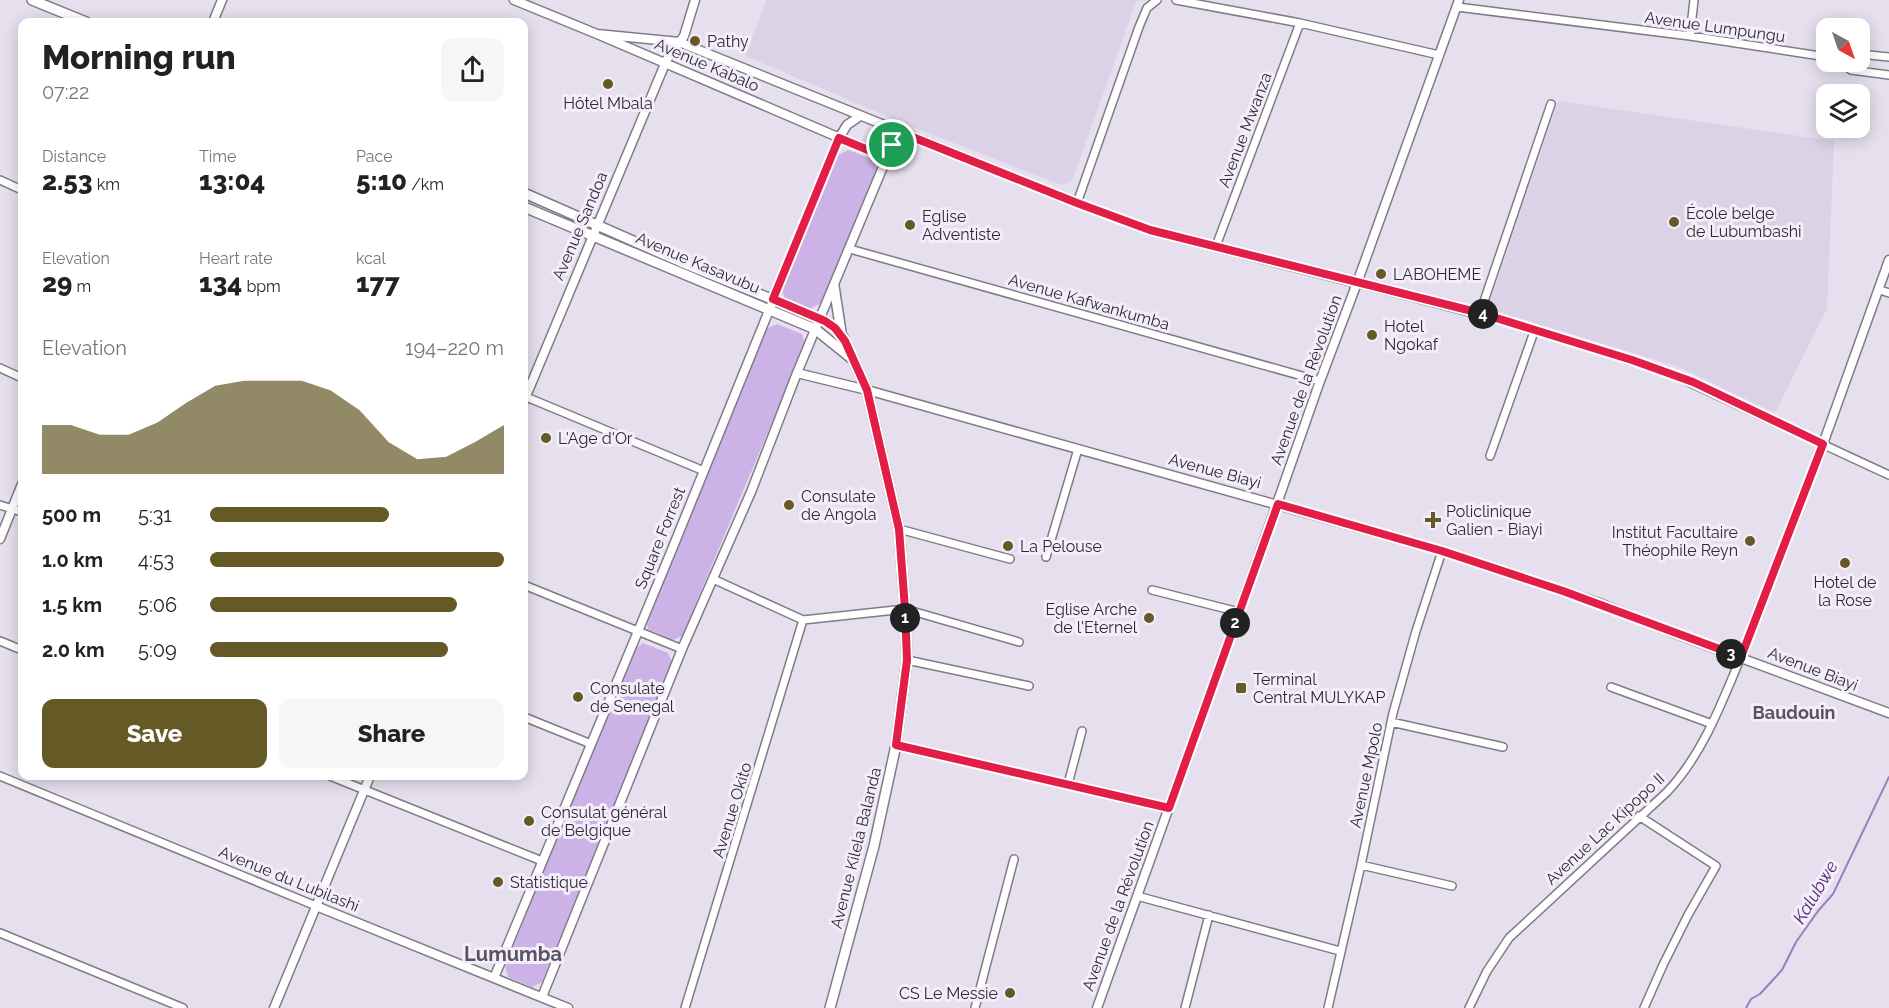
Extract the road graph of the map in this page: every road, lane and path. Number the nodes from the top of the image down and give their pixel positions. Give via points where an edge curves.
1 (32, 0) edge
2 (222, 0) edge
3 (514, 0) edge
4 (695, 0) edge
5 (1157, 0) edge
6 (1176, 0) edge
7 (1694, 0) edge
8 (1458, 3) edge
9 (76, 18) edge
10 (215, 18) edge
11 (1300, 23) junction
12 (597, 34) junction
13 (1690, 36) junction
14 (679, 42) junction
15 (1439, 55) junction
16 (1816, 55) edge
17 (1870, 55) edge
18 (1889, 57) edge
19 (665, 63) junction
20 (1866, 72) edge
21 (1889, 75) edge
22 (1551, 104) dead end
23 (860, 116) junction
24 (890, 128) junction
25 (839, 138) junction
26 (918, 139) junction
27 (891, 149) junction
28 (0, 180) edge
29 (18, 188) edge
30 (528, 195) edge
31 (1077, 203) junction
32 (528, 208) edge
33 (595, 231) junction
34 (1216, 246) junction
35 (850, 249) junction
36 (1889, 260) edge
37 (1358, 283) junction
38 (834, 286) junction
39 (1880, 290) junction
40 (1889, 293) edge
41 (773, 299) junction
42 (769, 310) junction
43 (1480, 313) junction
44 (820, 318) junction
45 (815, 329) junction
46 (1535, 329) junction
47 (841, 334) junction
48 (853, 359) junction
49 (0, 368) edge
50 (797, 373) junction
51 (18, 376) edge
52 (1320, 381) junction
53 (528, 389) edge
54 (867, 390) junction
55 (528, 400) edge
56 (1823, 444) junction
57 (1078, 449) junction
58 (1490, 456) dead end
59 (704, 471) junction
60 (1889, 475) edge
61 (18, 495) edge
62 (1278, 504) junction
63 (0, 505) edge
64 (13, 508) junction
65 (18, 510) edge
66 (899, 529) junction
67 (0, 539) edge
68 (1442, 551) junction
69 (1046, 557) dead end
70 (1010, 559) dead end
71 (712, 579) junction
72 (528, 587) edge
73 (1152, 590) dead end
74 (905, 609) junction
75 (1239, 612) junction
76 (803, 620) junction
77 (637, 632) junction
78 (0, 641) edge
79 (1019, 642) dead end
80 (18, 648) edge
81 (682, 649) junction
82 (1741, 657) junction
83 (907, 660) junction
84 (1029, 686) dead end
85 (1611, 687) dead end
86 (1889, 713) edge
87 (528, 719) edge
88 (1392, 722) junction
89 (1712, 724) junction
90 (1082, 731) dead end
91 (591, 744) junction
92 (896, 745) junction
93 (1503, 747) dead end
94 (0, 776) edge
95 (340, 780) edge
96 (368, 780) edge
97 (1068, 784) junction
98 (364, 790) junction
99 (1169, 808) junction
100 (1640, 816) junction
101 (1014, 859) dead end
102 (542, 861) junction
103 (1361, 865) junction
104 (1452, 886) dead end
105 (1137, 896) junction
106 (316, 906) junction
107 (1209, 915) junction
108 (0, 933) edge
109 (1340, 951) junction
110 (494, 978) junction
111 (542, 997) junction
112 (183, 1008) edge
113 (274, 1008) edge
114 (568, 1008) edge
115 (685, 1008) edge
116 (830, 1008) edge
117 (975, 1008) edge
118 (1097, 1008) edge
119 (1185, 1008) edge
120 (1328, 1008) edge
121 (1468, 1008) edge
122 (1644, 1008) edge

1 - 9 main road
2 - 10 street
3 - 12 street, Avenue Kabalo
4 - 14 street, Avenue Sandoa via 688,27
5 - 31 street via 1147,8 1139,27
6 - 11 street
7 - 13 street
8 - 13 street, Avenue Lumpungu
8 - 15 street, Avenue de la Révolution
11 - 15 street
11 - 34 street, Avenue Mwanza
12 - 14 street, Avenue Kabalo
12 - 19 street, Avenue Kabalo
13 - 16 street, Avenue Lumpungu
14 - 19 street, Avenue Sandoa
14 - 23 street, Avenue Kabalo
15 - 37 street, Avenue de la Révolution
17 - 18 street
19 - 25 street, Avenue Kabalo
19 - 33 street, Avenue Sandoa
20 - 21 street
22 - 43 street
23 - 24 street, Avenue Kabalo
23 - 25 street, Square Forrest via 847,125
24 - 26 street, Avenue Kabalo
24 - 27 street
25 - 27 street, Avenue Kabalo via 868,150
25 - 41 street, Square Forrest
26 - 27 street
26 - 31 street, Avenue Kabalo
27 - 35 street
28 - 29 street
30 - 33 main road, Avenue Kasavubu
31 - 34 street, Avenue Kabalo via 1150,230
32 - 33 main road, Avenue Kasavubu
33 - 41 main road, Avenue Kasavubu
33 - 42 main road, Avenue Kasavubu
33 - 53 street, Avenue Sandoa
34 - 37 street, Avenue Kabalo
35 - 38 street
35 - 52 street, Avenue Kafwankumba
36 - 39 street
37 - 43 street
37 - 52 street, Avenue de la Révolution
38 - 44 street
38 - 47 main road
39 - 40 street
39 - 56 street
41 - 42 street, Square Forrest
41 - 44 main road, Avenue Kasavubu
42 - 45 main road, Avenue Kasavubu
42 - 59 street, Square Forrest
43 - 46 street
44 - 45 street
44 - 47 main road, Avenue Kilela Balanda
45 - 48 main road, Avenue Kasavubu
45 - 50 street
46 - 56 street via 1677,376
46 - 58 street
47 - 48 main road, Avenue Kilela Balanda
48 - 54 main road, Avenue Kilela Balanda
49 - 51 street
50 - 54 street, Avenue Biayi
50 - 71 street
52 - 62 street, Avenue de la Révolution
54 - 57 street, Avenue Biayi
54 - 66 main road, Avenue Kilela Balanda
55 - 59 street
56 - 60 street
56 - 82 street
57 - 62 street, Avenue Biayi
57 - 69 street
59 - 77 street, Square Forrest
61 - 64 street
62 - 68 street, Avenue Biayi
62 - 75 street, Avenue de la Révolution
63 - 64 street
64 - 65 street
64 - 67 street
66 - 70 street
66 - 74 main road, Avenue Kilela Balanda
68 - 82 street, Avenue Biayi via 1593,601
68 - 88 street, Avenue Mpolo
71 - 76 street
71 - 81 street
72 - 77 street
73 - 75 street
74 - 76 street
74 - 79 street
74 - 83 main road, Avenue Kilela Balanda
75 - 99 street, Avenue de la Révolution
76 - 115 street, Avenue Okito
77 - 81 street
77 - 91 street, Square Forrest
78 - 80 street
81 - 111 street
82 - 86 street, Avenue Biayi
82 - 89 street, Avenue Lac Kipopo II
83 - 84 street
83 - 92 main road, Avenue Kilela Balanda
85 - 89 street
87 - 91 street
88 - 93 street
88 - 103 street, Avenue Mpolo
89 - 100 street, Avenue Lac Kipopo II via 1683,774
90 - 97 street
91 - 102 street, Square Forrest
92 - 97 street
92 - 116 main road, Avenue Kilela Balanda via 874,846
94 - 106 street, Avenue du Lubilashi
95 - 98 street
96 - 98 street
97 - 99 street
98 - 102 street
98 - 106 street
99 - 105 street, Avenue de la Révolution
100 - 121 street, Avenue Lac Kipopo II via 1509,938 1486,970
100 - 122 street via 1716,866
101 - 117 street
102 - 110 street, Square Forrest
103 - 104 street
103 - 109 street, Avenue Mpolo
105 - 107 street
105 - 118 street, Avenue de la Révolution
106 - 110 street, Avenue du Lubilashi
106 - 113 street
107 - 109 street
107 - 119 street
108 - 112 street
109 - 120 street, Avenue Mpolo
110 - 111 street, Avenue du Lubilashi
111 - 114 street, Avenue du Lubilashi

